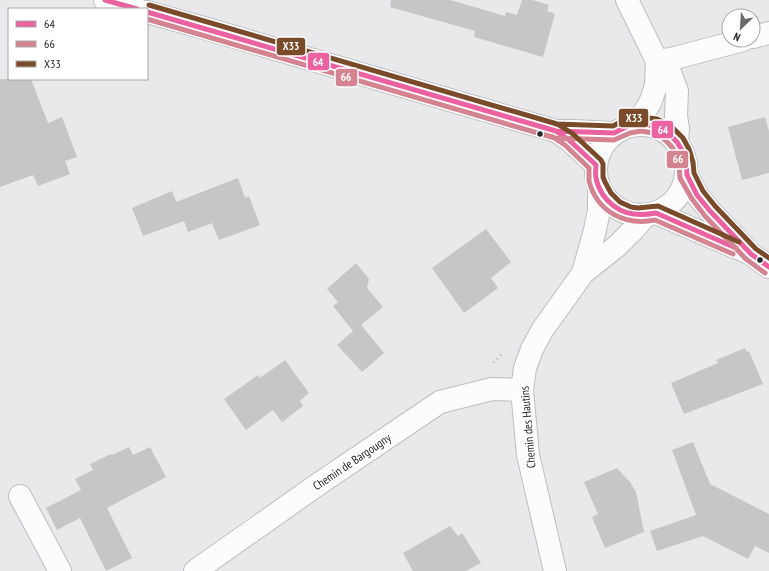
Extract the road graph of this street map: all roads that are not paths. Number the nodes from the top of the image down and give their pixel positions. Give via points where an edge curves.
1 (105, 0) edge
2 (627, 0) edge
3 (133, 8) edge
4 (148, 12) edge
5 (721, 46) edge
6 (657, 61) junction
7 (621, 130) junction
8 (556, 131) junction
9 (677, 142) junction
10 (596, 165) junction
11 (686, 175) junction
12 (599, 187) junction
13 (651, 214) junction
14 (750, 254) junction
15 (769, 267) edge
16 (583, 273) junction
17 (522, 390) junction
18 (20, 496) dead end
19 (60, 571) edge
20 (195, 571) edge
21 (555, 571) edge

1 - 3 street
2 - 6 street
4 - 8 street
5 - 6 street
6 - 7 street via 656,86 650,103 643,114
6 - 9 street via 671,75 677,91
7 - 8 street
7 - 9 street via 641,124 655,126 667,132
7 - 10 street via 605,142
8 - 10 street
9 - 11 street via 686,163
10 - 12 street
11 - 13 street via 677,199 667,208
11 - 14 street via 697,195
12 - 13 street via 604,197 624,212 636,215
12 - 16 street, Chemin des Hautins via 599,210
13 - 14 street
13 - 16 street, Chemin des Hautins
14 - 15 street
16 - 17 street, Chemin des Hautins via 543,329 532,349 525,368
17 - 20 street, Chemin de Bargougny via 492,388 440,402
17 - 21 street, Chemin des Hautins via 528,455
18 - 19 street

